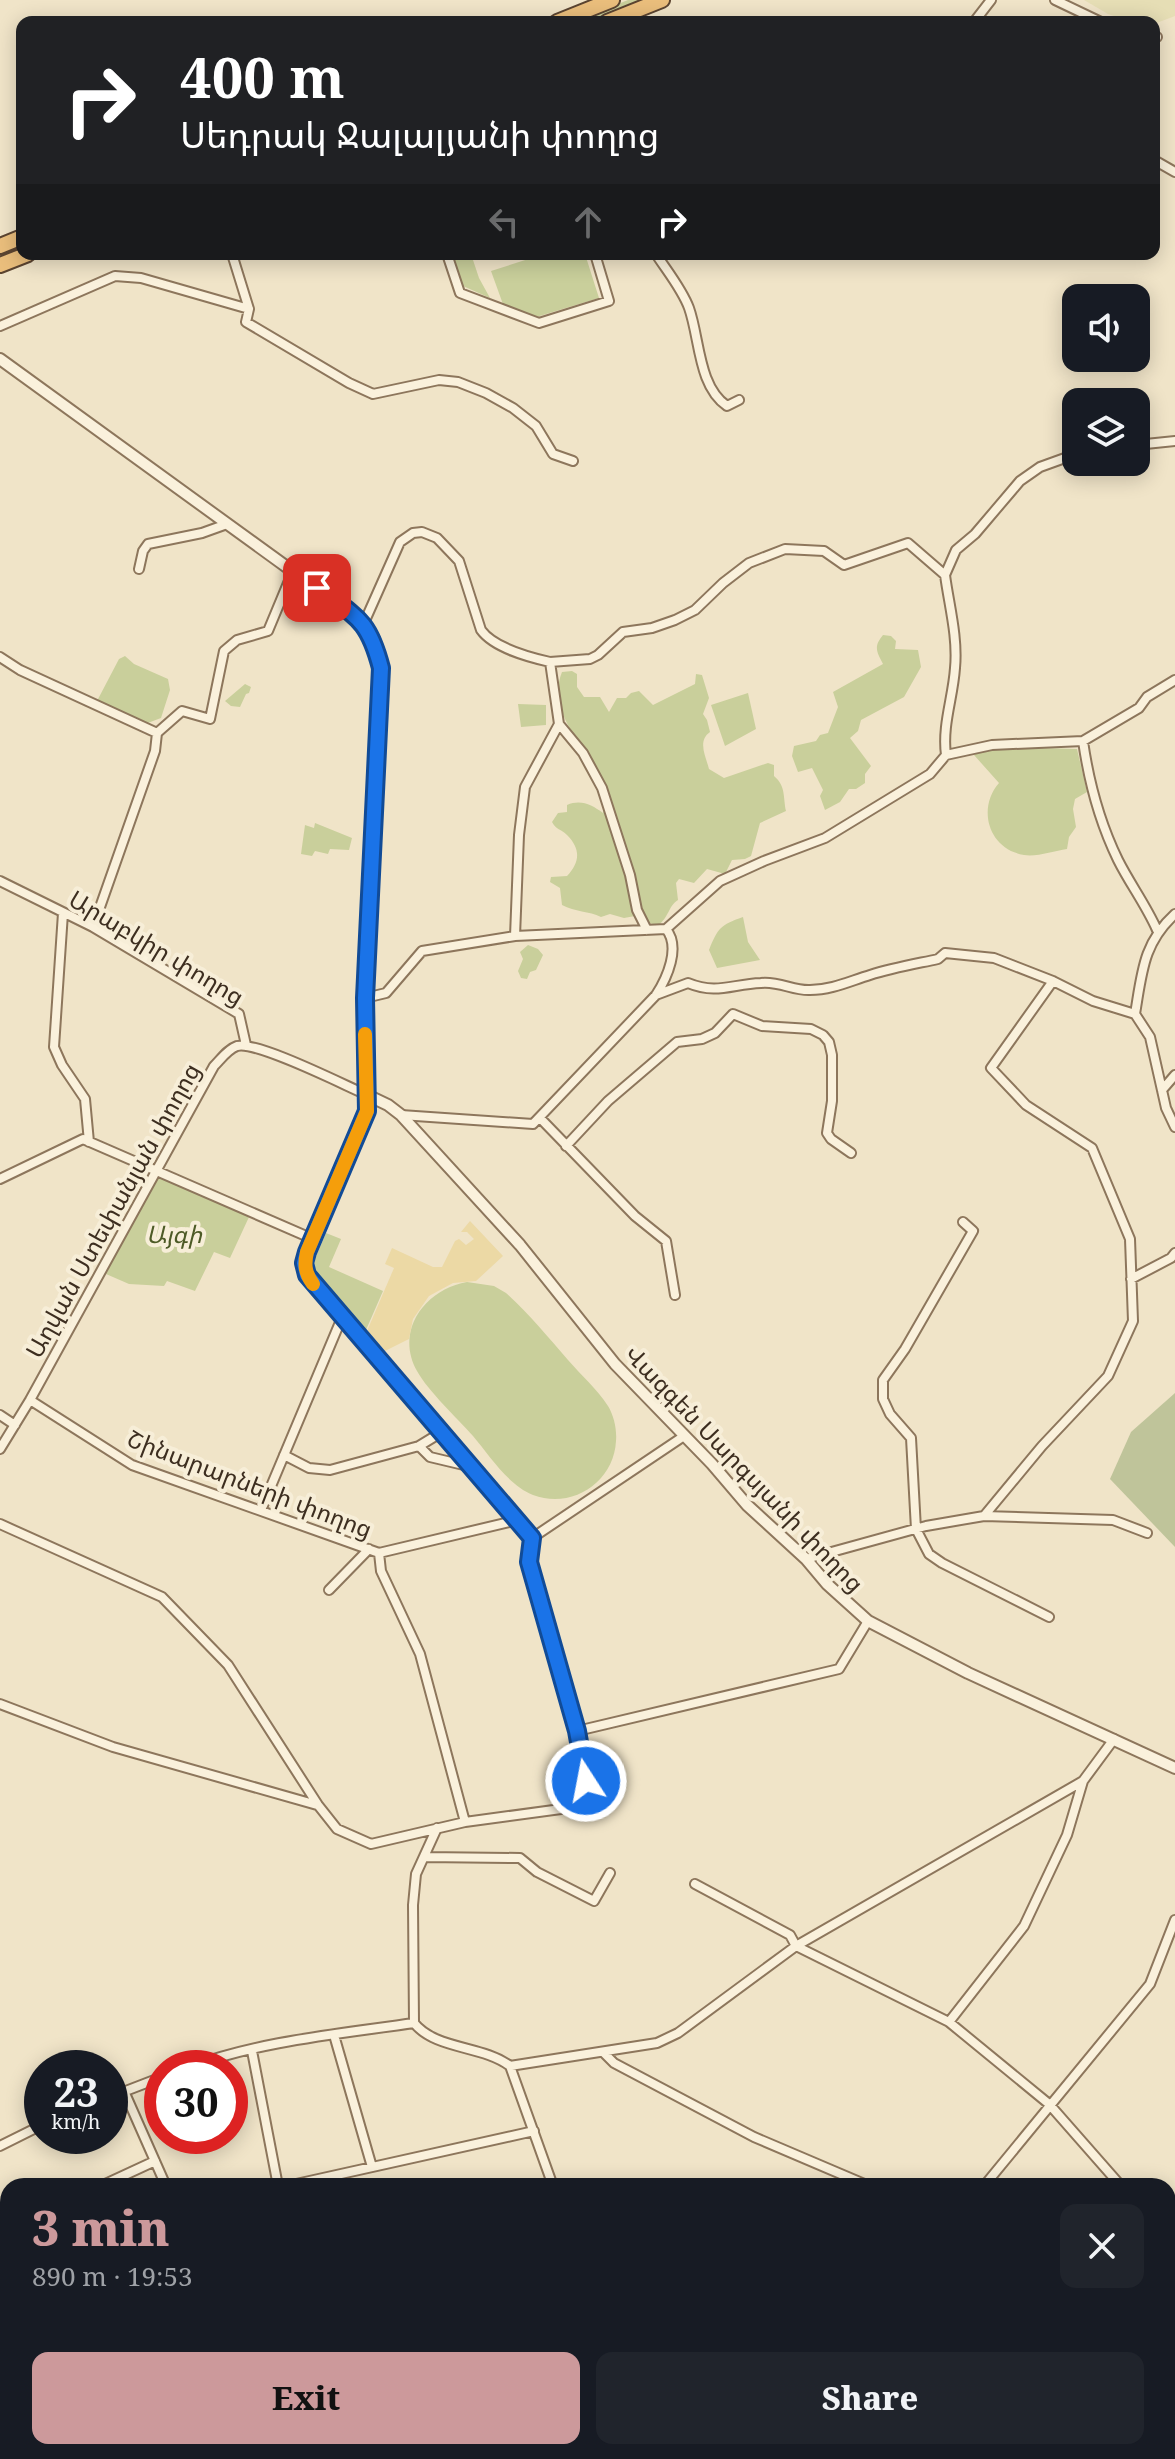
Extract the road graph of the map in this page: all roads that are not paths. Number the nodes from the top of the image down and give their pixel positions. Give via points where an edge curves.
1 (612, 0) edge
2 (662, 0) edge
3 (991, 0) edge
4 (1055, 0) edge
5 (572, 16) edge
6 (622, 16) edge
7 (979, 16) edge
8 (1088, 16) edge
9 (234, 260) edge
10 (449, 260) edge
11 (597, 260) edge
12 (660, 260) edge
13 (249, 309) junction
14 (0, 326) edge
15 (0, 359) edge
16 (739, 400) dead end
17 (1175, 441) edge
18 (1150, 444) edge
19 (1062, 459) edge
20 (573, 461) dead end
21 (227, 524) junction
22 (139, 569) dead end
23 (293, 571) junction
24 (945, 575) junction
25 (364, 623) junction
26 (0, 657) edge
27 (550, 662) junction
28 (1175, 680) edge
29 (559, 724) junction
30 (157, 733) junction
31 (1083, 741) junction
32 (946, 755) junction
33 (0, 881) edge
34 (63, 913) junction
35 (1175, 914) edge
36 (93, 927) junction
37 (666, 929) junction
38 (647, 930) junction
39 (1157, 930) junction
40 (515, 936) junction
41 (1053, 981) junction
42 (656, 995) junction
43 (365, 998) junction
44 (1135, 1014) junction
45 (246, 1045) junction
46 (1175, 1075) edge
47 (1162, 1090) junction
48 (365, 1094) junction
49 (401, 1115) junction
50 (540, 1118) junction
51 (1175, 1127) edge
52 (89, 1142) junction
53 (566, 1146) junction
54 (851, 1153) dead end
55 (155, 1171) junction
56 (0, 1179) edge
57 (963, 1222) dead end
58 (313, 1239) junction
59 (1175, 1253) edge
60 (1131, 1279) junction
61 (675, 1295) dead end
62 (343, 1315) junction
63 (30, 1400) junction
64 (0, 1415) edge
65 (15, 1425) junction
66 (442, 1432) junction
67 (684, 1436) junction
68 (419, 1446) junction
69 (0, 1449) edge
70 (284, 1455) junction
71 (473, 1467) junction
72 (261, 1510) junction
73 (984, 1516) junction
74 (518, 1520) junction
75 (0, 1524) edge
76 (916, 1529) junction
77 (1147, 1533) dead end
78 (532, 1538) junction
79 (369, 1549) junction
80 (379, 1553) junction
81 (806, 1559) junction
82 (329, 1590) dead end
83 (1049, 1617) dead end
84 (868, 1621) junction
85 (0, 1704) edge
86 (577, 1731) junction
87 (1114, 1739) junction
88 (1172, 1764) edge
89 (1083, 1781) junction
90 (318, 1805) junction
91 (465, 1822) junction
92 (437, 1828) junction
93 (424, 1857) junction
94 (610, 1873) dead end
95 (695, 1884) dead end
96 (1175, 1920) edge
97 (796, 1946) junction
98 (949, 2022) junction
99 (414, 2023) junction
100 (334, 2035) junction
101 (252, 2051) junction
102 (248, 2052) edge
103 (603, 2052) junction
104 (510, 2066) junction
105 (128, 2100) edge
106 (1049, 2104) junction
107 (534, 2131) junction
108 (24, 2134) edge
109 (0, 2146) edge
110 (155, 2161) junction
111 (372, 2167) junction
112 (118, 2178) edge
113 (162, 2178) edge
114 (276, 2178) edge
115 (323, 2178) edge
116 (550, 2178) edge
117 (844, 2178) edge
118 (990, 2178) edge
119 (1114, 2178) edge

1 - 5 highway
2 - 6 highway
3 - 7 street
4 - 8 street
9 - 13 street
10 - 11 street via 460,293 539,323 609,301
12 - 16 street via 688,305 709,387 727,406
13 - 14 street via 141,278 115,276
13 - 20 street via 246,322 373,394 439,380 486,393 536,426 553,454
15 - 21 street
17 - 18 street
19 - 24 street via 1020,481 956,550
21 - 22 street via 148,544
21 - 23 street
23 - 25 street
23 - 30 street via 268,631 237,640 224,651 210,719 182,711
24 - 27 street via 908,543 844,565 824,551 785,549 749,563 695,610 675,620 623,632 590,659
24 - 32 street via 956,648
25 - 27 street via 400,542 422,532 437,538 459,561 486,637
25 - 43 street via 381,668
26 - 30 street
27 - 29 street
28 - 31 street
29 - 38 street via 598,781
29 - 40 street via 525,787
30 - 36 street
31 - 32 street via 992,745
31 - 39 street via 1090,788 1104,829
32 - 37 street via 930,774 825,838 720,881
33 - 34 street, Արաբկիր փողոց
34 - 36 street, Արաբկիր փողոց
34 - 52 street via 54,1047 85,1099
35 - 39 street
36 - 45 street, Արաբկիր փողոց via 239,1014
37 - 38 street
37 - 42 street via 672,942 670,966
38 - 40 street
39 - 44 street via 1142,968
40 - 43 street via 422,951 386,993
41 - 42 street via 994,958 945,953 825,989 760,983 719,990 688,983
41 - 44 street
41 - 60 street via 991,1068 1026,1105 1092,1148 1130,1239
42 - 50 street
43 - 48 street
44 - 47 street via 1150,1037
45 - 48 street
45 - 55 street, Աղվան Ստեփանյան փողոց via 233,1047 214,1066
46 - 47 street
47 - 51 street
48 - 49 street, Վազգեն Սարգսյանի փողոց
48 - 58 street via 367,1111
49 - 50 street via 533,1124
49 - 67 street, Վազգեն Սարգսյանի փողոց via 520,1245 615,1364
50 - 53 street
52 - 55 street
52 - 56 street via 83,1139
53 - 54 street via 608,1101 677,1042 715,1033 733,1014 762,1026 811,1029 829,1042 832,1101 827,1133
53 - 61 street via 666,1241
55 - 58 street
55 - 63 street, Աղվան Ստեփանյան փողոց
57 - 76 street via 973,1231 967,1244 883,1380 890,1414 911,1438
58 - 62 street via 304,1263 307,1275
59 - 60 street
60 - 73 street via 1133,1321 1108,1376
62 - 66 street
62 - 70 street
63 - 65 street, Աղվան Ստեփանյան փողոց
63 - 72 street, Շինարարների փողոց via 132,1465
64 - 65 street
65 - 69 street, Աղվան Ստեփանյան փողոց
66 - 68 street
66 - 71 street
67 - 78 street
67 - 81 street, Վազգեն Սարգսյանի փողոց
68 - 70 street via 330,1470 309,1468
68 - 71 street via 430,1457
70 - 72 street
71 - 74 street
72 - 79 street, Շինարարների փողոց
73 - 76 street
73 - 77 street via 1113,1520
74 - 78 street
74 - 80 street
75 - 90 street via 162,1597 228,1665
76 - 81 street
76 - 83 street via 929,1554 942,1563
78 - 86 street via 529,1562
79 - 80 street, Շինարարների փողոց
79 - 82 street
80 - 91 street, Շինարարների փողոց via 381,1571 420,1654
81 - 84 street, Վազգեն Սարգսյանի փողոց
84 - 86 street via 839,1669
84 - 87 street, Վազգեն Սարգսյանի փողոց
85 - 90 street via 113,1747
86 - 91 street via 586,1781 576,1804
87 - 88 street, Վազգեն Սարգսյանի փողոց
87 - 89 street
89 - 97 street
89 - 98 street via 1067,1835 1024,1926
90 - 92 street via 337,1829 371,1844
91 - 92 street
92 - 93 street
93 - 94 street via 520,1858 594,1901
93 - 99 street via 416,1874 413,1905
95 - 97 street via 790,1935
96 - 106 street via 1150,1984
97 - 98 street
97 - 103 street via 678,2033 657,2043
98 - 106 street
99 - 100 street
99 - 104 street via 422,2033
100 - 101 street
100 - 111 street
101 - 102 street
101 - 114 street
103 - 104 street
103 - 117 street via 614,2063 754,2137
104 - 107 street
105 - 110 street
106 - 118 street
106 - 119 street
107 - 111 street
107 - 116 street
108 - 109 street
110 - 112 street
110 - 113 street
111 - 115 street

